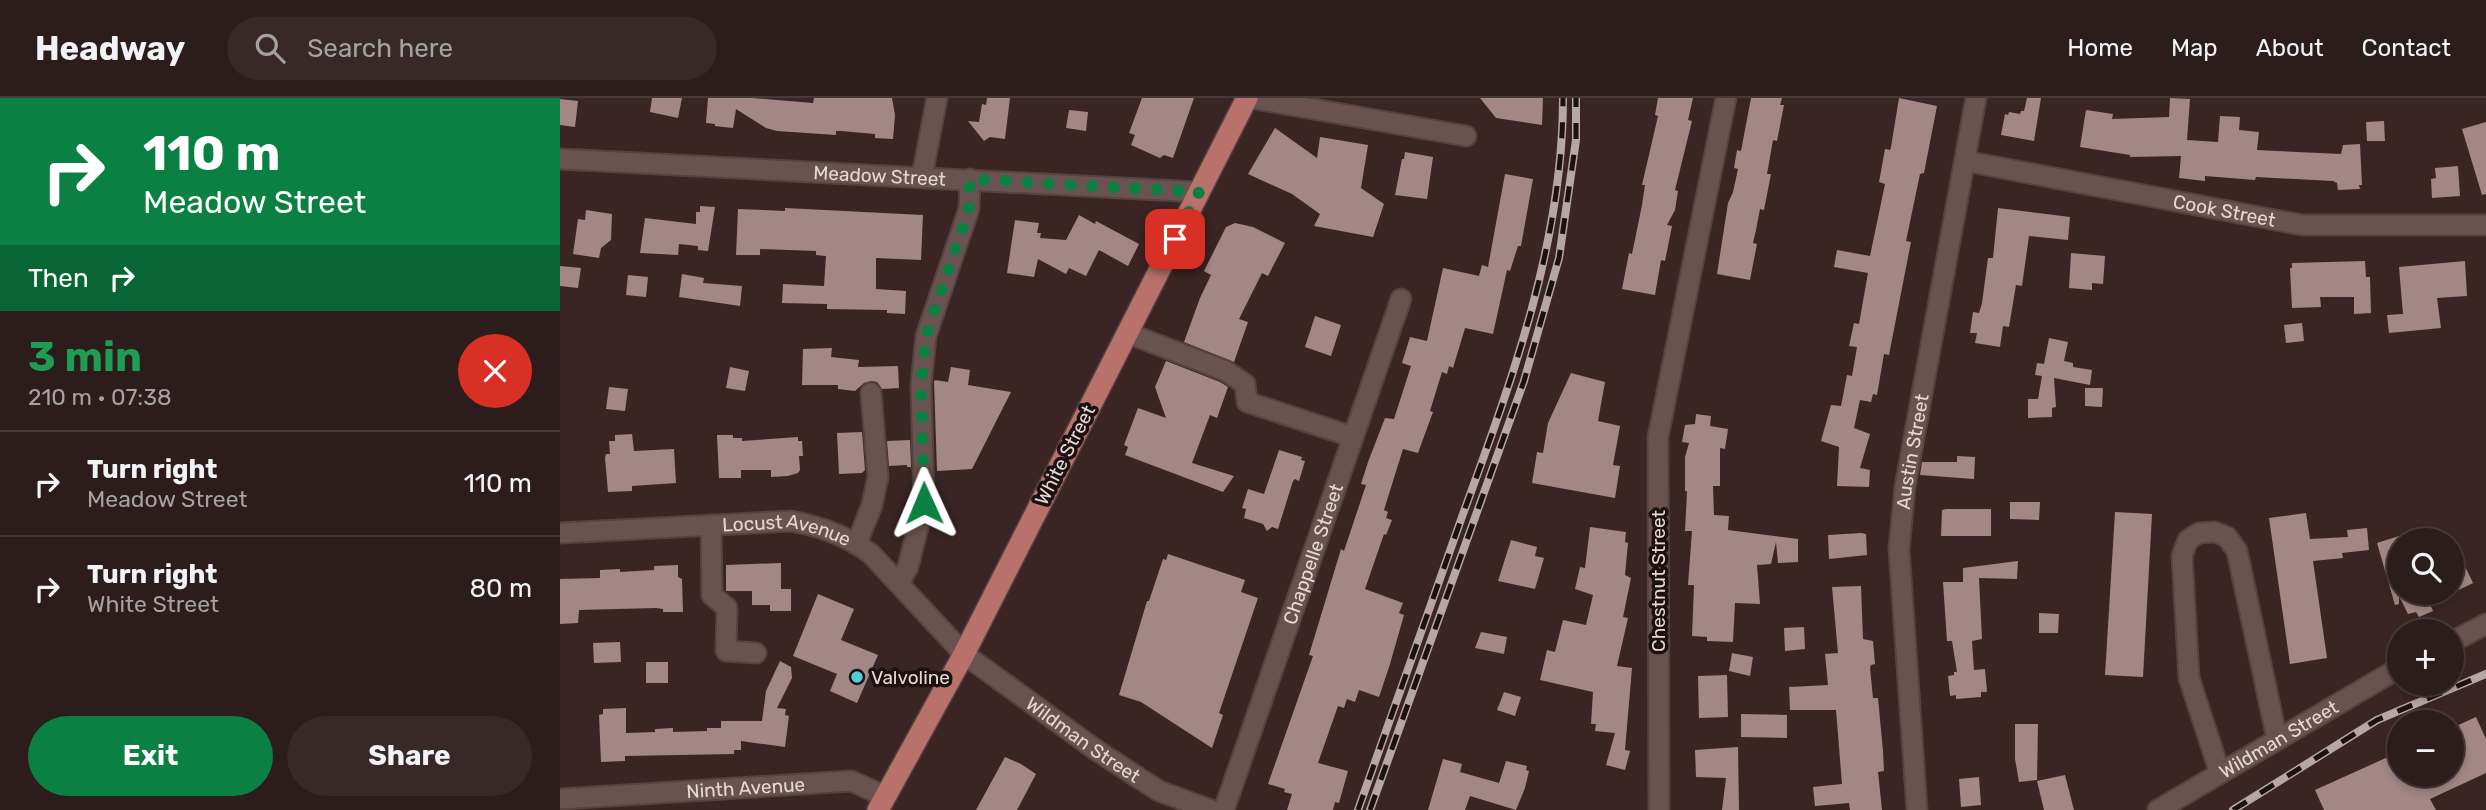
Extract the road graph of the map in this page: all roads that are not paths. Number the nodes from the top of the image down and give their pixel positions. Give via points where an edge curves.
1 (937, 98) edge
2 (1249, 98) edge
3 (1726, 98) edge
4 (1976, 98) edge
5 (1466, 135) dead end
6 (560, 159) edge
7 (1965, 161) junction
8 (922, 176) junction
9 (970, 179) junction
10 (1199, 192) junction
11 (2486, 225) edge
12 (1401, 299) dead end
13 (1127, 332) junction
14 (870, 393) dead end
15 (1353, 437) junction
16 (711, 525) junction
17 (560, 533) edge
18 (857, 543) junction
19 (899, 583) junction
20 (2486, 624) edge
21 (2464, 636) edge
22 (756, 653) dead end
23 (964, 654) junction
24 (2387, 675) edge
25 (2277, 739) junction
26 (2220, 773) junction
27 (560, 799) edge
28 (882, 803) edge
29 (1211, 810) edge
30 (1224, 810) edge
31 (1659, 810) edge
32 (1917, 810) edge
33 (2158, 810) edge

1 - 8 street
2 - 5 street
2 - 10 main road, White Street
3 - 31 street, Chestnut Street via 1658,437
4 - 7 street, Austin Street
6 - 8 street, Meadow Street
7 - 11 street, Cook Street via 2302,225
7 - 32 street, Austin Street via 1905,487 1899,549
8 - 9 street, Meadow Street
9 - 10 street, Meadow Street
9 - 19 street via 969,209 926,336 921,385 924,503 908,567
10 - 13 main road, White Street
12 - 15 street, Chappelle Street
13 - 15 street via 1226,371 1245,384 1247,402
13 - 23 main road, White Street
14 - 18 street via 878,477
15 - 30 street, Chappelle Street
16 - 17 street, Locust Avenue
16 - 18 street, Locust Avenue via 791,521
16 - 22 street via 712,595 727,608 726,651
18 - 19 street, Locust Avenue
19 - 23 street, Locust Avenue
20 - 21 street
23 - 28 main road, White Street
23 - 29 street, Wildman Street via 1159,791
24 - 25 street, Wildman Street
25 - 26 street, Wildman Street
25 - 26 street via 2237,551 2227,537 2199,533 2188,540 2182,556 2189,678
26 - 33 street, Wildman Street
27 - 28 street, Ninth Avenue via 851,781

